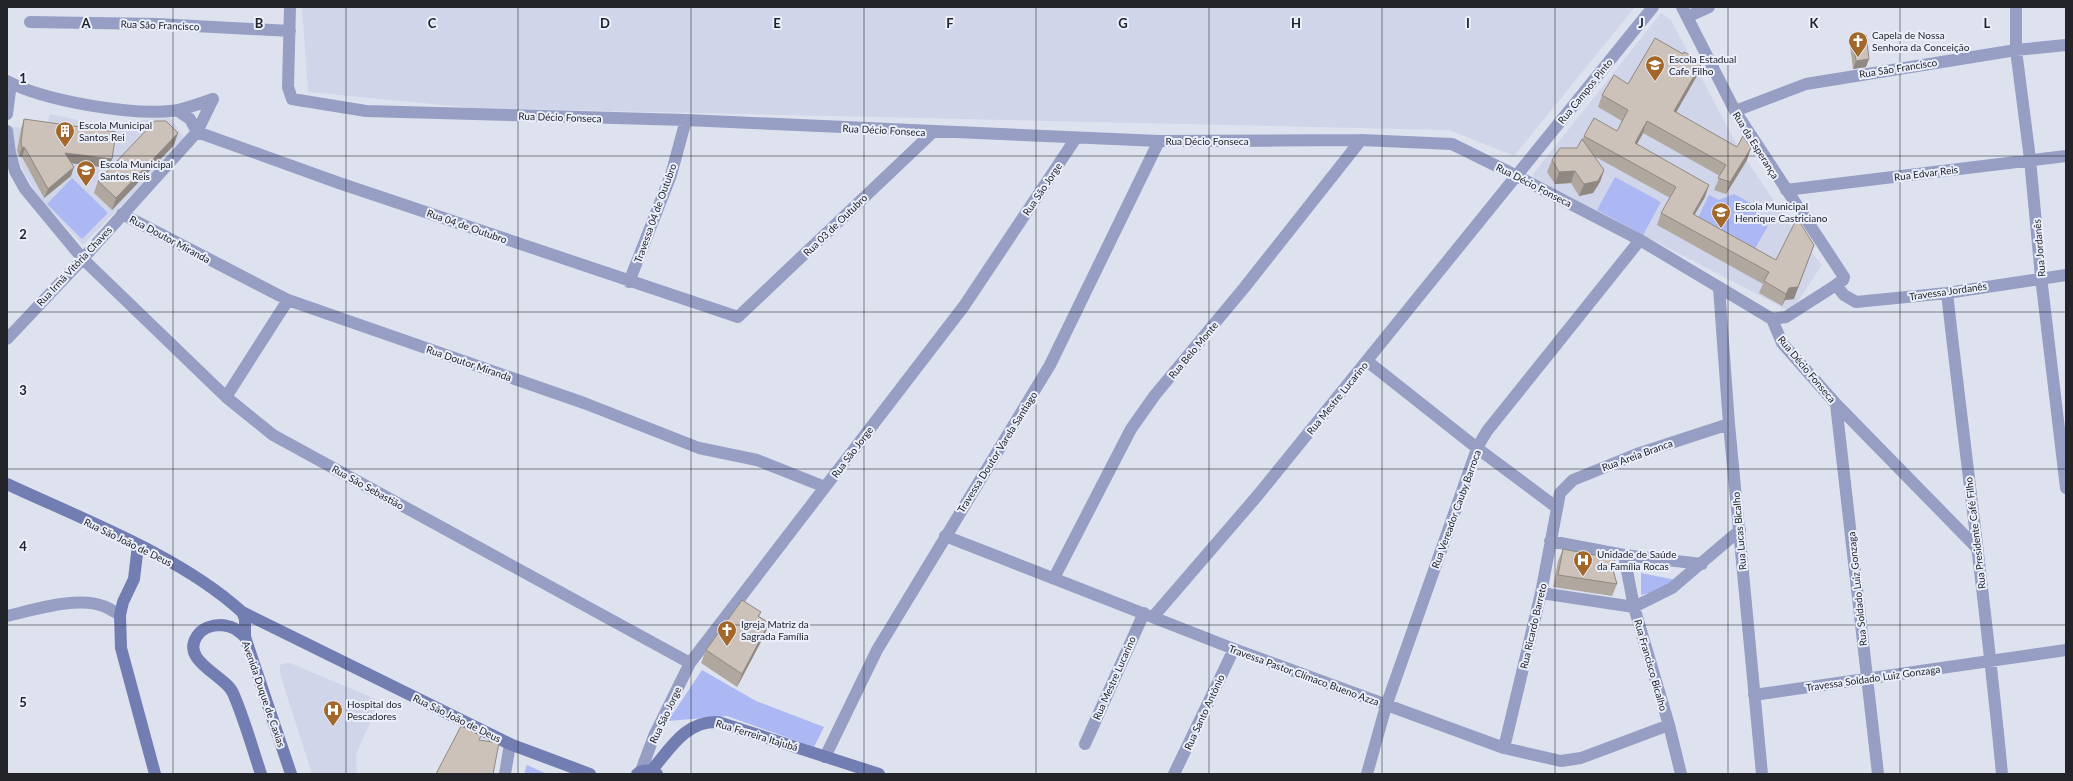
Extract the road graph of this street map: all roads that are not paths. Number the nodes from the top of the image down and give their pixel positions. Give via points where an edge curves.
1 (290, 7) edge
2 (1653, 7) edge
3 (1709, 7) edge
4 (2016, 7) edge
5 (1684, 12) edge
6 (30, 22) dead end
7 (290, 31) junction
8 (2066, 45) edge
9 (2016, 50) junction
10 (9, 82) edge
11 (177, 110) junction
12 (1735, 112) junction
13 (7, 114) edge
14 (686, 120) junction
15 (7, 131) edge
16 (197, 132) junction
17 (932, 132) junction
18 (1076, 138) junction
19 (1361, 140) junction
20 (1159, 141) junction
21 (2066, 156) edge
22 (2030, 159) junction
23 (1518, 176) junction
24 (1786, 190) junction
25 (122, 214) junction
26 (1640, 240) junction
27 (82, 259) junction
28 (2066, 275) edge
29 (2041, 277) junction
30 (629, 282) junction
31 (1836, 285) junction
32 (1719, 288) junction
33 (1947, 293) junction
34 (288, 300) junction
35 (738, 317) joint
36 (1772, 319) junction
37 (7, 339) edge
38 (1367, 361) junction
39 (226, 397) junction
40 (1836, 404) junction
41 (1729, 424) junction
42 (1477, 448) junction
43 (7, 484) edge
44 (825, 487) junction
45 (2066, 488) edge
46 (1557, 505) junction
47 (1740, 530) junction
48 (945, 536) junction
49 (1550, 541) junction
50 (138, 546) junction
51 (1976, 547) junction
52 (1624, 555) junction
53 (1702, 564) junction
54 (1054, 578) junction
55 (1541, 593) junction
56 (1634, 606) junction
57 (242, 612) junction
58 (120, 615) junction
59 (1148, 615) junction
60 (7, 616) edge
61 (245, 637) junction
62 (1234, 649) junction
63 (2066, 650) edge
64 (1991, 661) junction
65 (690, 663) junction
66 (1867, 679) junction
67 (1754, 695) junction
68 (1386, 706) junction
69 (1669, 724) junction
70 (510, 744) junction
71 (1085, 744) dead end
72 (1504, 748) junction
73 (825, 757) junction
74 (646, 773) edge
75 (155, 774) edge
76 (261, 774) edge
77 (291, 774) edge
78 (505, 774) edge
79 (590, 774) edge
80 (878, 774) edge
81 (1174, 774) edge
82 (1366, 774) edge
83 (1681, 774) edge
84 (1762, 774) edge
85 (1878, 774) edge
86 (2002, 774) edge

1 - 7 street
2 - 23 street, Rua Campos Pinto
3 - 5 street
4 - 9 street, Rua Jordanês
5 - 12 street, Rua da Esperança
6 - 7 street, Rua São Francisco via 157,24
7 - 14 street, Rua Décio Fonseca via 288,87 292,99 366,111
8 - 9 street, Rua São Francisco
9 - 12 street, Rua São Francisco via 1806,84
9 - 22 street, Rua Jordanês
10 - 11 street via 81,104
10 - 13 street
11 - 16 street via 190,119
11 - 16 street, Rua Irmã Vitória Chaves via 213,99
12 - 24 street, Rua da Esperança
14 - 17 street, Rua Décio Fonseca
14 - 30 street, Travessa 04 de Outubro via 671,176
15 - 27 street, Rua São Sebastião via 15,170 26,189
16 - 25 street, Rua Irmã Vitória Chaves
16 - 30 street, Rua 04 de Outubro
17 - 18 street, Rua Décio Fonseca
17 - 35 street, Rua 03 de Outubro
18 - 20 street, Rua Décio Fonseca
18 - 44 street, Rua São Jorge via 964,306
19 - 20 street, Rua Décio Fonseca
19 - 23 street, Rua Décio Fonseca via 1452,144
19 - 54 street, Rua Belo Monte via 1155,395 1131,429
20 - 48 street, Travessa Doutor Varela Santiago via 1050,365
21 - 22 street, Rua Edvar Reis
22 - 24 street, Rua Edvar Reis
22 - 29 street, Rua Jordanês
23 - 26 street, Rua Décio Fonseca
23 - 38 street, Rua Mestre Lucarino
24 - 31 street, Rua da Esperança via 1844,275
25 - 27 street, Rua Irmã Vitória Chaves
25 - 34 street, Rua Doutor Miranda
26 - 32 street, Rua Décio Fonseca
26 - 42 street, Rua Vereador Cauby Barroca
27 - 37 street, Rua Irmã Vitória Chaves
27 - 39 street, Rua São Sebastião
28 - 29 street, Travessa Jordanês
29 - 33 street, Travessa Jordanês
29 - 45 street, Rua Jordanês
30 - 35 street, Rua 04 de Outubro
31 - 33 street, Travessa Jordanês via 1844,295 1856,302
31 - 36 street via 1786,317
32 - 36 street, Rua Décio Fonseca
32 - 41 street, Rua Lucas Bicalho
33 - 51 street, Rua Presidente Café Filho
34 - 39 street
34 - 44 street, Rua Doutor Miranda via 584,403 699,448 757,460
36 - 40 street, Rua Décio Fonseca via 1782,343
38 - 42 street
38 - 59 street, Rua Mestre Lucarino via 1258,495
39 - 65 street, Rua São Sebastião via 273,435
40 - 51 street, Rua Décio Fonseca
40 - 66 street, Rua Soldado Luiz Gonzaga
41 - 46 street, Rua Areia Branca via 1637,454 1573,480 1560,493
41 - 47 street, Rua Lucas Bicalho
42 - 46 street
42 - 68 street, Rua Vereador Cauby Barroca
43 - 50 main road, Rua São João de Deus
44 - 65 street, Rua São Jorge
46 - 49 street, Rua Ricardo Barreto
47 - 53 street
47 - 67 street, Rua Lucas Bicalho
48 - 54 street, Travessa Pastor Clímaco Bueno Azza
48 - 73 street, Travessa Doutor Varela Santiago via 877,650
49 - 52 street
49 - 55 street, Rua Ricardo Barreto
50 - 57 main road, Rua São João de Deus via 181,569
50 - 58 main road via 136,568
51 - 64 street, Rua Presidente Café Filho
52 - 53 street
52 - 56 street, Rua Francisco Bicalho
53 - 56 street via 1672,588
54 - 59 street, Travessa Pastor Clímaco Bueno Azza
55 - 56 street
55 - 72 street, Rua Ricardo Barreto
56 - 69 street, Rua Francisco Bicalho
57 - 61 main road via 245,619
57 - 70 main road, Rua São João de Deus
58 - 60 street via 103,605 87,603 57,605
58 - 75 main road via 121,648
59 - 62 street, Travessa Pastor Clímaco Bueno Azza
59 - 71 street, Rua Mestre Lucarino
61 - 76 main road, Avenida Duque de Caxias via 230,626 213,626 200,631 194,640 194,651 201,664 232,691
61 - 77 main road, Avenida Duque de Caxias
62 - 68 street, Travessa Pastor Clímaco Bueno Azza
62 - 81 street, Rua Santo Antônio
63 - 64 street, Travessa Soldado Luiz Gonzaga
64 - 66 street, Travessa Soldado Luiz Gonzaga
64 - 86 street, Rua Presidente Café Filho
65 - 74 street, Rua São Jorge via 657,730
66 - 67 street, Travessa Soldado Luiz Gonzaga
66 - 85 street, Rua Soldado Luiz Gonzaga
67 - 84 street, Rua Lucas Bicalho
68 - 72 street, Travessa Pastor Clímaco Bueno Azza
68 - 82 street, Rua Vereador Cauby Barroca
69 - 72 street, Travessa Pastor Clímaco Bueno Azza via 1581,758 1561,761
69 - 83 street, Rua Francisco Bicalho
70 - 78 street
70 - 79 main road, Rua São João de Deus
73 - 74 main road, Rua Ferreira Itajubá via 723,723 708,722 688,729
73 - 80 main road, Rua Ferreira Itajubá

